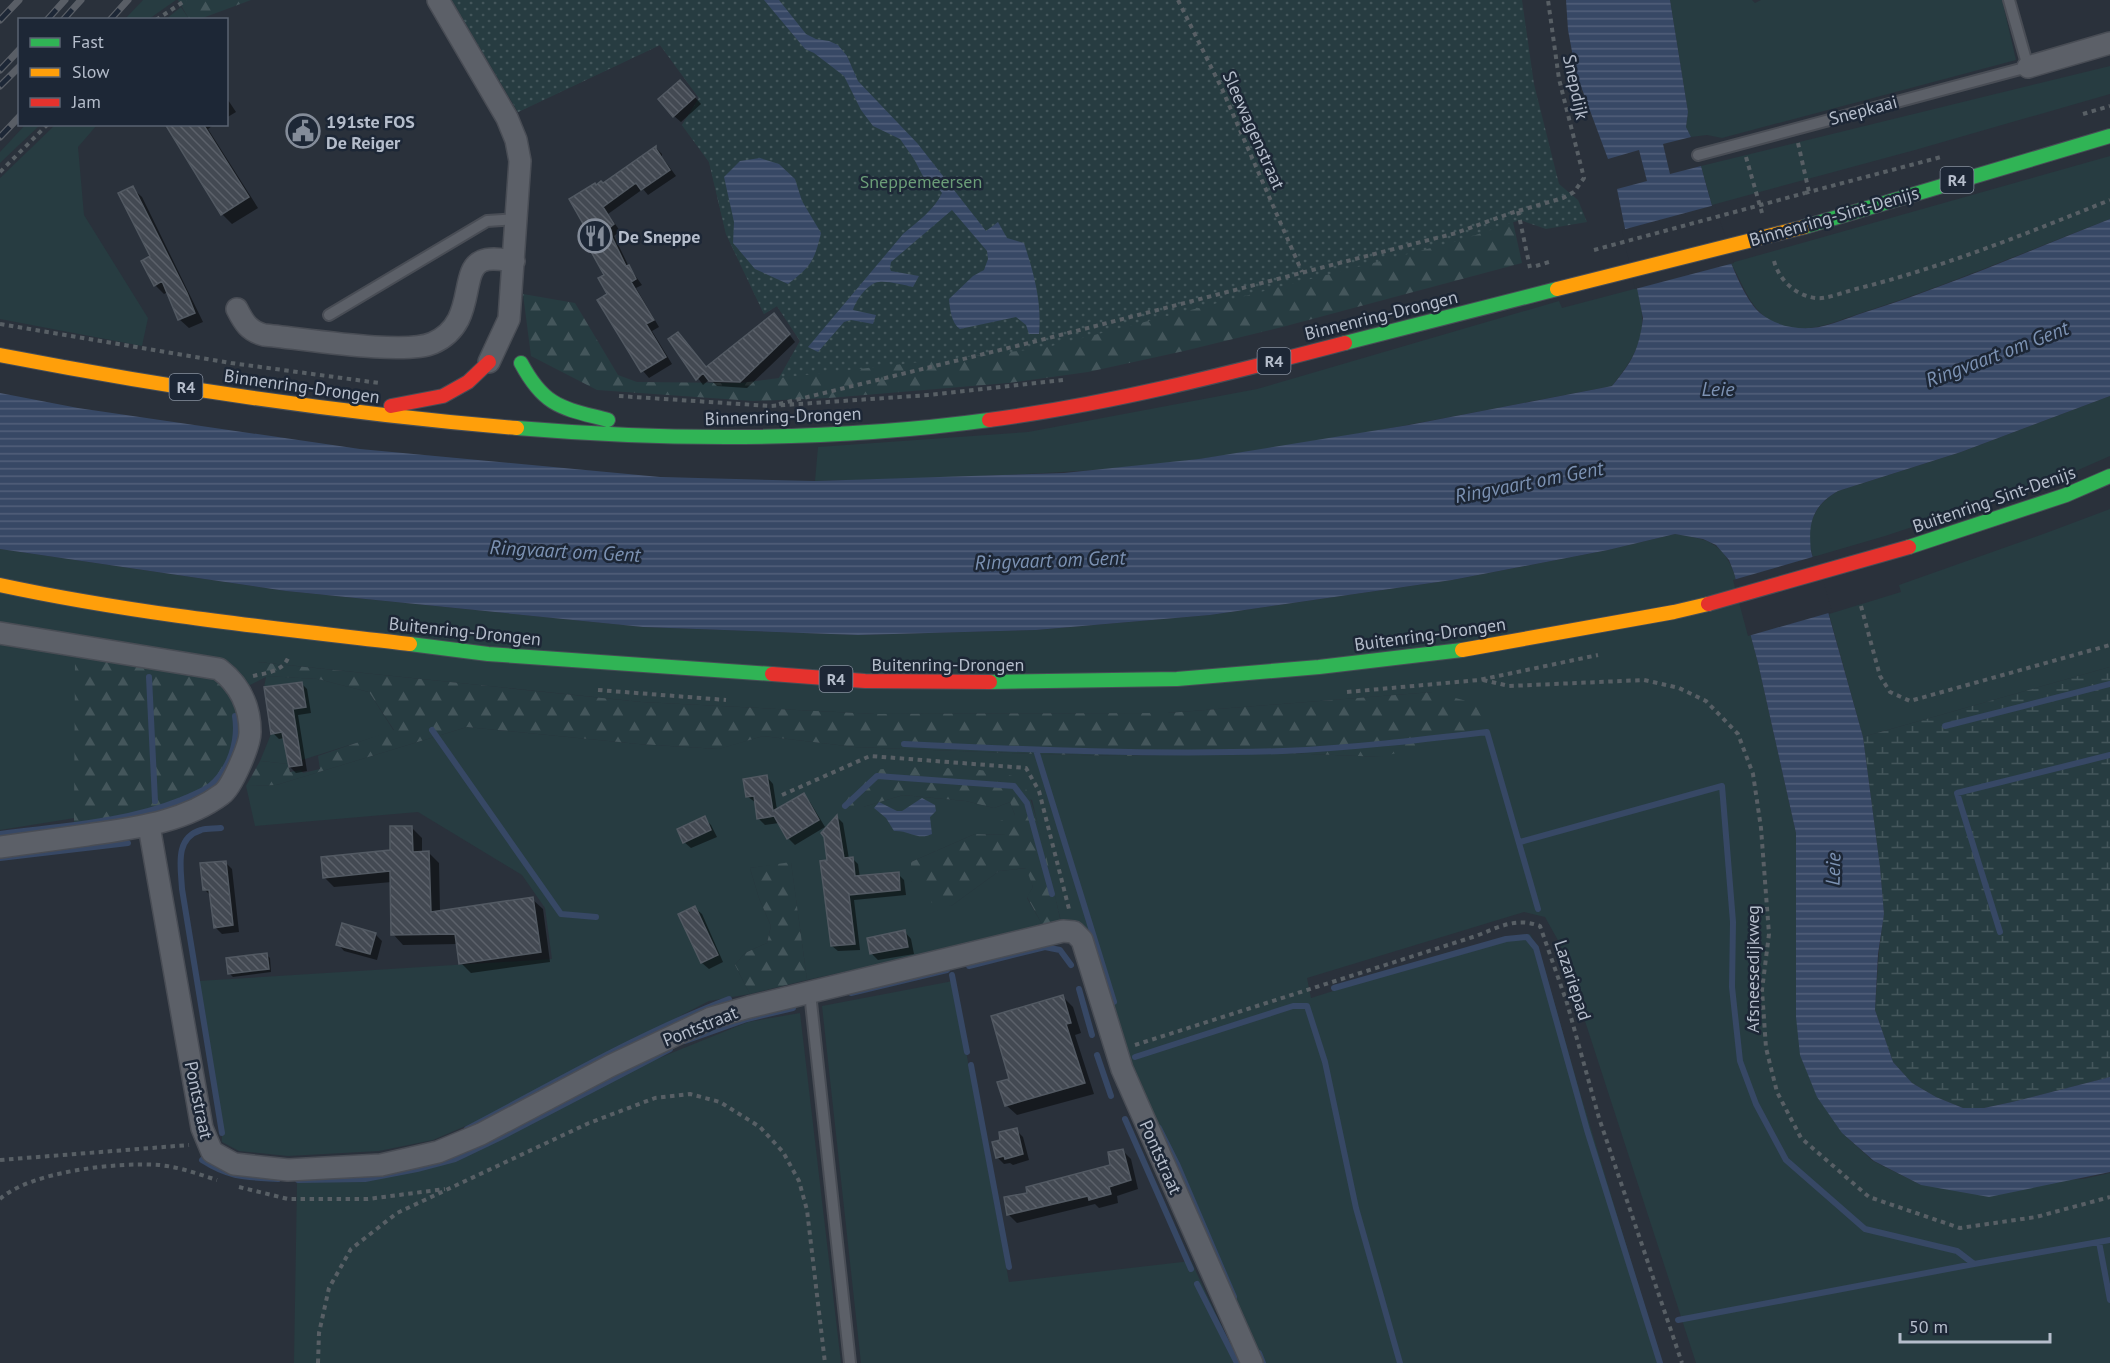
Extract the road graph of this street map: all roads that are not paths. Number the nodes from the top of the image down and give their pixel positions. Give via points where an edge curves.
1 (438, 0) edge
2 (2009, 0) edge
3 (2110, 43) edge
4 (2028, 67) junction
5 (2110, 136) edge
6 (1698, 155) dead end
7 (517, 219) junction
8 (514, 261) junction
9 (1557, 289) joint
10 (237, 309) dead end
11 (329, 315) dead end
12 (509, 319) junction
13 (0, 355) edge
14 (489, 362) joint
15 (521, 363) joint
16 (372, 415) junction
17 (632, 436) junction
18 (2110, 476) edge
19 (1890, 554) joint
20 (0, 585) edge
21 (0, 633) edge
22 (150, 826) junction
23 (0, 847) edge
24 (810, 993) junction
25 (850, 1363) edge
26 (1252, 1363) edge

1 - 7 street via 516,140 520,161
2 - 4 lane
3 - 4 street, Snepkaai
4 - 6 lane, Snepkaai
5 - 9 highway, Binnenring-Sint-Denijs / R4, bridge via 1804,227
7 - 8 street
7 - 11 lane via 487,221
8 - 10 street via 493,259 475,266 469,276 462,315 454,328 430,345 382,347 264,334 246,326
8 - 12 street
9 - 17 highway, Binnenring-Drongen / R4 via 1182,385 989,420 780,436
12 - 14 street
12 - 15 street
13 - 16 highway, Binnenring-Drongen / R4 via 79,371
14 - 16 highway via 478,375 452,392 425,400 401,401
15 - 17 highway via 549,400 582,415 606,419
16 - 17 highway, Binnenring-Drongen / R4
18 - 19 highway, Buitenring-Sint-Denijs / R4 via 2066,495
19 - 20 highway, Buitenring-Drongen / R4 via 1674,612 1463,650 1177,680 865,681 488,654 211,620
21 - 22 street via 219,669 234,682 246,702 250,737 225,793
22 - 23 street
22 - 24 street, Pontstraat via 202,1128 212,1152 234,1164 288,1170 381,1165 438,1152 711,1018
24 - 25 lane
24 - 26 street, Pontstraat via 1063,931 1074,932 1082,940 1122,1069

